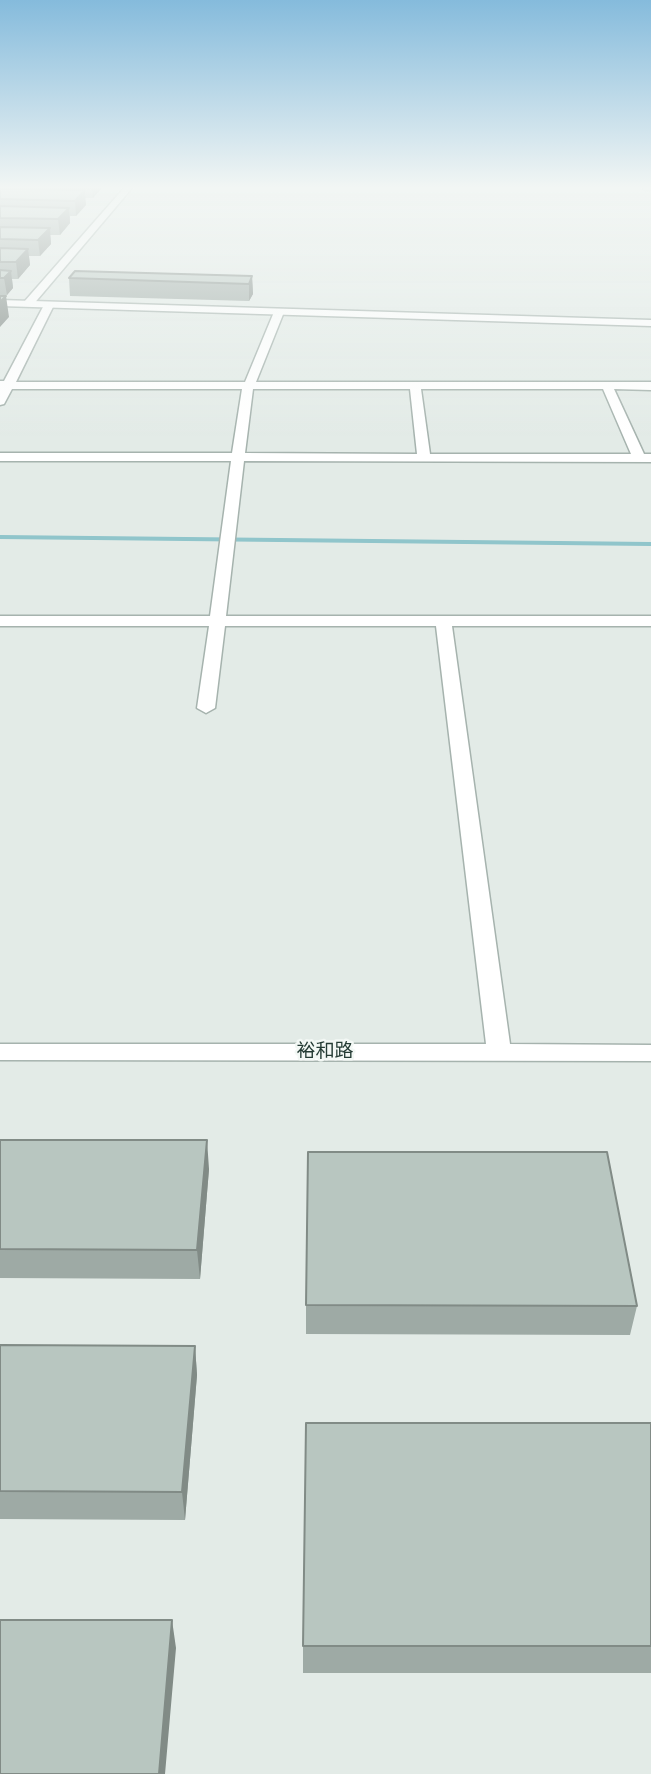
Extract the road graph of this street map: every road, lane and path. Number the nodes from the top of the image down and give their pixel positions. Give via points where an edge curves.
1 (57, 271) edge
2 (0, 303) edge
3 (28, 304) junction
4 (49, 305) junction
5 (279, 312) junction
6 (651, 323) edge
7 (4, 385) edge
8 (249, 385) junction
9 (415, 385) junction
10 (607, 386) junction
11 (651, 386) edge
12 (0, 401) edge
13 (0, 457) edge
14 (239, 458) junction
15 (424, 458) junction
16 (645, 458) edge
17 (0, 621) edge
18 (218, 621) junction
19 (443, 621) junction
20 (651, 621) edge
21 (206, 708) dead end
22 (0, 1052) edge
23 (499, 1053) junction
24 (651, 1053) edge

1 - 3 street
2 - 3 street
3 - 4 street
4 - 5 street
4 - 7 street
5 - 6 street
5 - 8 street
7 - 8 street
7 - 12 street
8 - 9 street
8 - 14 street
9 - 10 street
9 - 15 street
10 - 11 street
10 - 16 street
13 - 14 street
14 - 15 street
14 - 18 street
15 - 16 street
17 - 18 street
18 - 19 street
18 - 21 street
19 - 20 street
19 - 23 street
22 - 23 street, 裕和路
23 - 24 street, 裕和路

